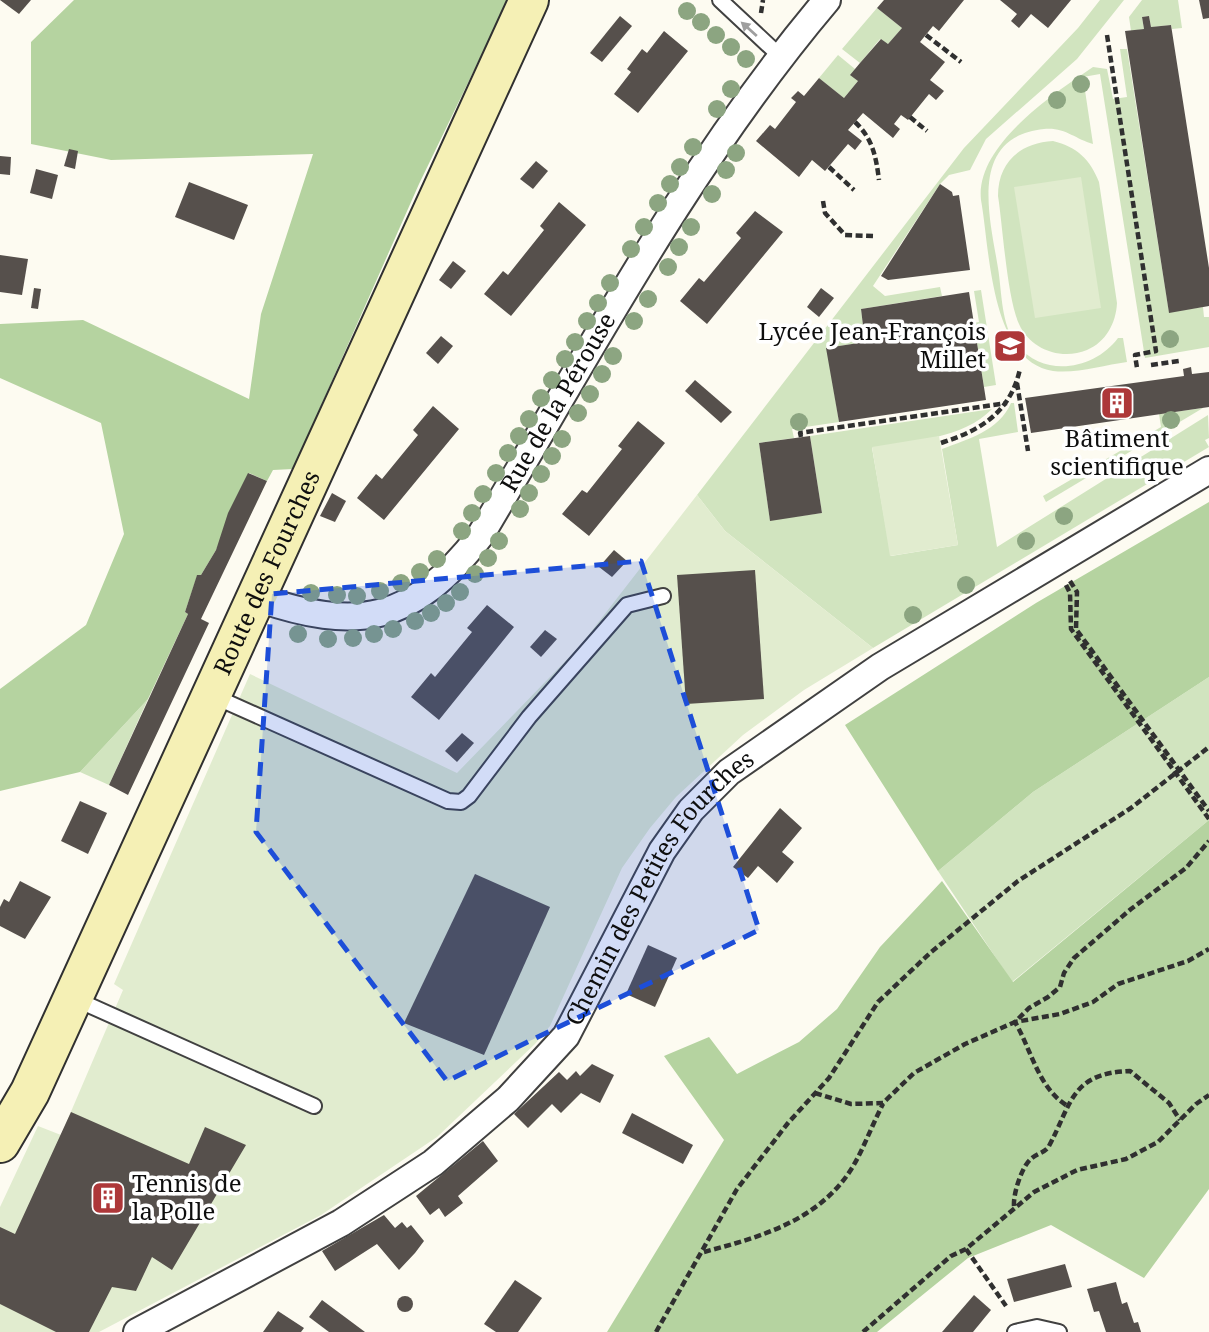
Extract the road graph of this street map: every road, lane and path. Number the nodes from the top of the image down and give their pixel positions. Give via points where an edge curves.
1 (529, 0) edge
2 (720, 0) edge
3 (827, 0) edge
4 (926, 35) dead end
5 (1107, 35) dead end
6 (780, 56) junction
7 (961, 62) dead end
8 (910, 117) dead end
9 (855, 122) dead end
10 (927, 131) dead end
11 (829, 167) dead end
12 (879, 180) dead end
13 (854, 190) dead end
14 (823, 201) dead end
15 (873, 236) dead end
16 (1180, 361) dead end
17 (1150, 365) dead end
18 (1137, 368) dead end
19 (1020, 369) dead end
20 (1017, 383) junction
21 (1007, 402) junction
22 (801, 437) dead end
23 (940, 443) dead end
24 (1028, 451) dead end
25 (1209, 470) edge
26 (1056, 560) junction
27 (1066, 585) dead end
28 (663, 596) dead end
29 (255, 597) junction
30 (210, 695) junction
31 (1209, 747) edge
32 (1178, 771) junction
33 (1209, 811) edge
34 (1209, 818) edge
35 (1209, 841) edge
36 (1209, 949) edge
37 (73, 998) junction
38 (1015, 1022) junction
39 (815, 1093) junction
40 (1209, 1095) edge
41 (883, 1103) junction
42 (1066, 1105) junction
43 (314, 1107) dead end
44 (1181, 1120) junction
45 (0, 1143) edge
46 (1014, 1207) junction
47 (966, 1249) junction
48 (703, 1253) junction
49 (1006, 1306) dead end
50 (137, 1332) edge
51 (656, 1332) edge
52 (863, 1332) edge
53 (1015, 1332) edge
54 (1059, 1332) edge

1 - 29 main road, Route des Fourches
6 -> 2 lane
3 - 6 street, Rue de la Pérouse
4 - 7 path
5 - 18 path via 1156,352 1135,355
6 - 29 street, Rue de la Pérouse via 690,183 480,536 444,579 410,602 368,616 318,616
8 - 10 path
9 - 12 path via 875,151
11 - 13 path
14 - 15 path via 825,213 845,235
16 - 17 path
19 - 20 path
20 - 21 path
20 - 24 path
21 - 22 path via 800,433
21 - 23 path via 984,425
25 - 26 street, Chemin des Petites Fourches
26 - 32 path via 1077,592 1076,629
26 - 50 street, Chemin des Petites Fourches via 880,667 709,790 662,851 566,1036 463,1140 341,1223
27 - 32 path via 1071,629
28 - 30 lane via 627,606 461,802 447,801
29 - 30 main road, Route des Fourches
30 - 37 main road, Route des Fourches
31 - 32 path
32 - 33 path
32 - 34 path
32 - 39 path via 1131,808 1018,881 930,953 878,1002
35 - 38 path via 1186,868 1074,958 1060,987
36 - 38 path via 1188,961 1118,984 1093,1002
37 - 43 lane
37 - 45 main road, Route des Fourches via 30,1092
38 - 41 path via 914,1073
38 - 42 path via 1028,1044 1030,1059
39 - 41 path via 851,1104
39 - 48 path via 737,1189
40 - 44 path
41 - 48 path via 851,1170 802,1218
42 - 44 path via 1077,1090 1095,1079 1130,1071 1169,1103
42 - 46 path via 1048,1149 1029,1159 1013,1191
44 - 46 path via 1158,1142 1126,1159 1077,1170
46 - 47 path
47 - 49 path
47 - 52 path via 951,1256
48 - 51 path
53 - 54 lane via 1037,1327

